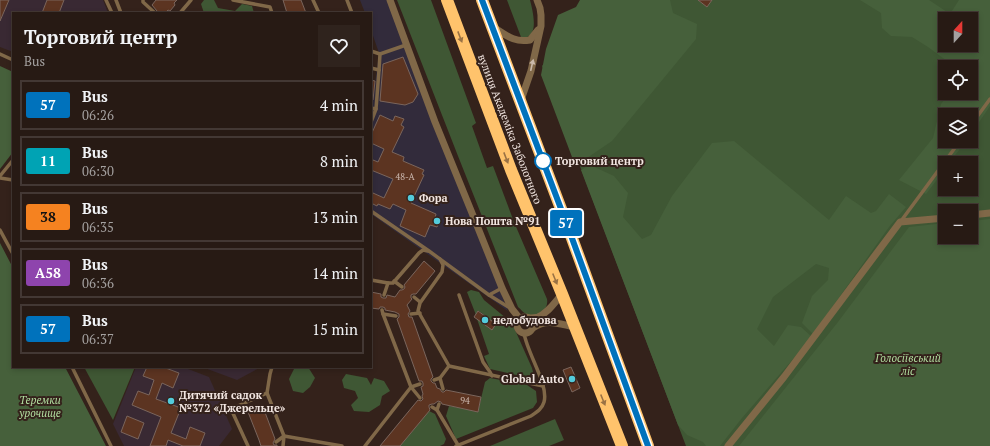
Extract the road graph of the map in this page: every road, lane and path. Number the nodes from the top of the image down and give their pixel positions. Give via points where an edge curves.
1 (106, 0) edge
2 (116, 0) edge
3 (143, 0) edge
4 (191, 0) edge
5 (233, 0) edge
6 (313, 0) edge
7 (348, 0) edge
8 (390, 0) edge
9 (447, 0) edge
10 (482, 0) edge
11 (537, 0) edge
12 (112, 12) edge
13 (120, 12) edge
14 (154, 12) edge
15 (181, 12) edge
16 (272, 12) edge
17 (318, 12) edge
18 (352, 12) edge
19 (491, 26) junction
20 (540, 26) junction
21 (406, 45) junction
22 (372, 51) edge
23 (0, 54) edge
24 (380, 54) junction
25 (12, 60) edge
26 (372, 68) edge
27 (379, 70) junction
28 (990, 99) edge
29 (520, 103) junction
30 (372, 108) edge
31 (376, 109) junction
32 (978, 115) edge
33 (372, 119) edge
34 (955, 148) edge
35 (12, 161) edge
36 (0, 177) edge
37 (12, 180) edge
38 (372, 212) edge
39 (990, 213) edge
40 (978, 214) edge
41 (938, 219) edge
42 (900, 222) junction
43 (0, 230) edge
44 (429, 251) junction
45 (12, 252) edge
46 (440, 259) junction
47 (372, 280) edge
48 (394, 281) junction
49 (388, 283) junction
50 (402, 287) dead end
51 (502, 288) junction
52 (562, 294) junction
53 (384, 295) dead end
54 (459, 295) dead end
55 (489, 295) junction
56 (414, 297) dead end
57 (420, 302) junction
58 (512, 309) junction
59 (420, 313) junction
60 (411, 314) dead end
61 (396, 316) dead end
62 (528, 318) junction
63 (520, 319) junction
64 (575, 327) junction
65 (533, 328) junction
66 (524, 334) junction
67 (450, 366) junction
68 (72, 368) edge
69 (272, 368) edge
70 (492, 376) junction
71 (440, 378) junction
72 (434, 380) dead end
73 (420, 384) dead end
74 (543, 386) junction
75 (411, 387) junction
76 (443, 389) dead end
77 (267, 393) junction
78 (420, 398) dead end
79 (439, 404) dead end
80 (432, 407) dead end
81 (437, 410) junction
82 (284, 436) junction
83 (276, 442) dead end
84 (111, 446) edge
85 (248, 446) edge
86 (283, 446) edge
87 (342, 446) edge
88 (364, 446) edge
89 (457, 446) edge
90 (622, 446) edge
91 (648, 446) edge
92 (728, 446) edge

1 - 12 lane
2 - 13 lane
3 - 14 lane
4 - 15 lane
5 - 16 lane via 270,7
6 - 17 lane
7 - 18 lane
8 - 21 street
9 -> 52 highway, вулиця Академіка Заболотного via 511,170
10 - 19 highway, вулиця Академіка Заболотного
11 - 20 street via 541,16
19 - 20 street via 508,37 525,41 530,40
19 - 29 highway, вулиця Академіка Заболотного
29 -> 20 street via 531,71
21 - 24 lane
21 - 51 street
22 - 24 lane
23 - 25 lane
24 - 27 lane
26 - 27 lane
27 - 31 lane
28 - 32 lane
29 - 91 highway, вулиця Академіка Заболотного
30 - 31 lane
31 - 33 lane
34 - 42 lane
35 - 36 lane
36 - 37 lane
38 - 44 lane
39 - 40 street
41 - 42 street
42 - 92 street via 784,377
43 - 45 lane
44 - 46 lane
44 - 48 lane via 423,250 419,253
46 - 55 lane
46 - 57 lane via 443,264 442,272
47 - 49 lane
48 - 49 lane
48 - 50 lane
49 - 53 lane
51 - 55 lane
51 - 58 street
52 - 62 street via 543,314
52 - 64 highway, вулиця Академіка Заболотного
54 - 70 lane via 483,362
55 - 58 lane
56 - 57 lane
57 - 59 lane
58 - 63 street
59 - 60 lane
59 - 67 lane
61 - 75 lane via 383,312
62 - 63 street
62 - 65 street via 532,320
63 - 66 street via 518,329
64 - 65 street via 549,322
64 -> 90 highway, вулиця Академіка Заболотного
65 - 66 street
66 - 74 lane
67 - 70 lane
67 - 71 lane
68 - 84 lane
69 - 77 lane
70 - 74 lane
71 - 72 lane
71 - 76 lane
73 - 75 lane
74 - 89 lane via 544,401 537,412
75 - 78 lane
75 - 88 lane
77 - 82 lane
77 - 85 lane via 231,408
79 - 81 lane
80 - 81 lane
81 - 89 lane
82 - 83 lane
82 - 86 lane
82 - 87 lane

